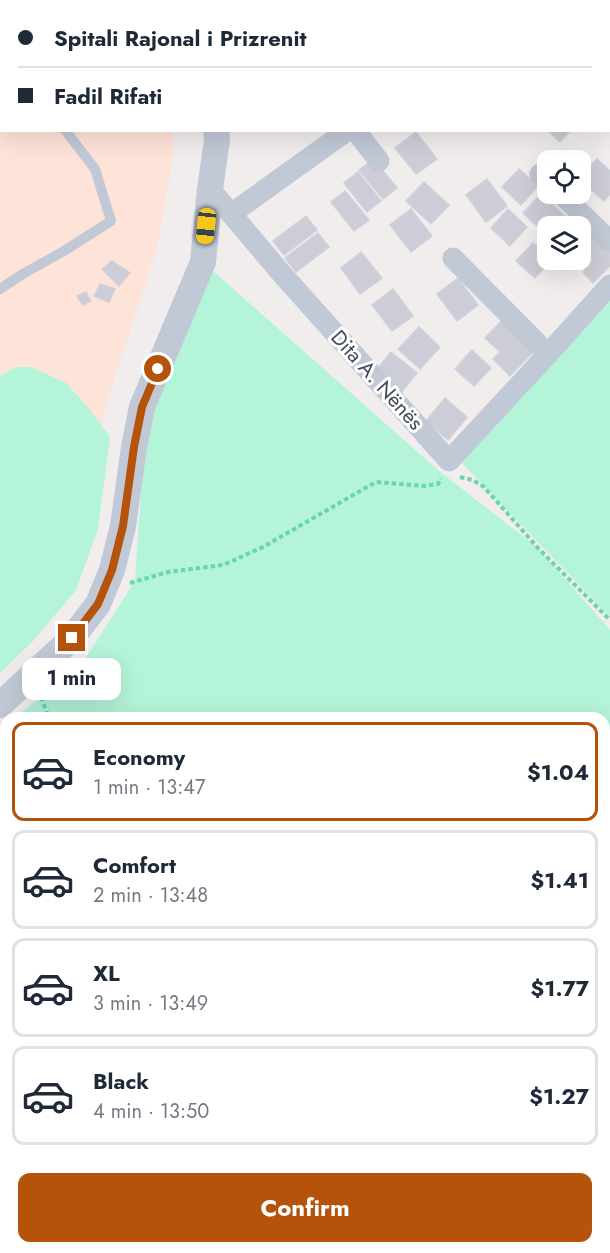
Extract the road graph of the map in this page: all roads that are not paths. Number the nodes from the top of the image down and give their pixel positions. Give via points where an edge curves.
1 (67, 132) edge
2 (216, 132) edge
3 (345, 132) edge
4 (357, 132) edge
5 (379, 161) dead end
6 (210, 189) junction
7 (571, 204) edge
8 (231, 214) junction
9 (610, 241) edge
10 (453, 258) dead end
11 (610, 285) edge
12 (0, 289) edge
13 (549, 354) junction
14 (0, 705) edge

1 - 12 lane via 95,169 111,221
2 - 6 street
3 - 8 street
4 - 5 street
6 - 8 street, Dita A. Nënës
6 - 14 street via 203,262 142,407 123,526 104,590 72,638
7 - 9 street
8 - 13 street, Dita A. Nënës via 449,461
10 - 13 street
11 - 13 street

